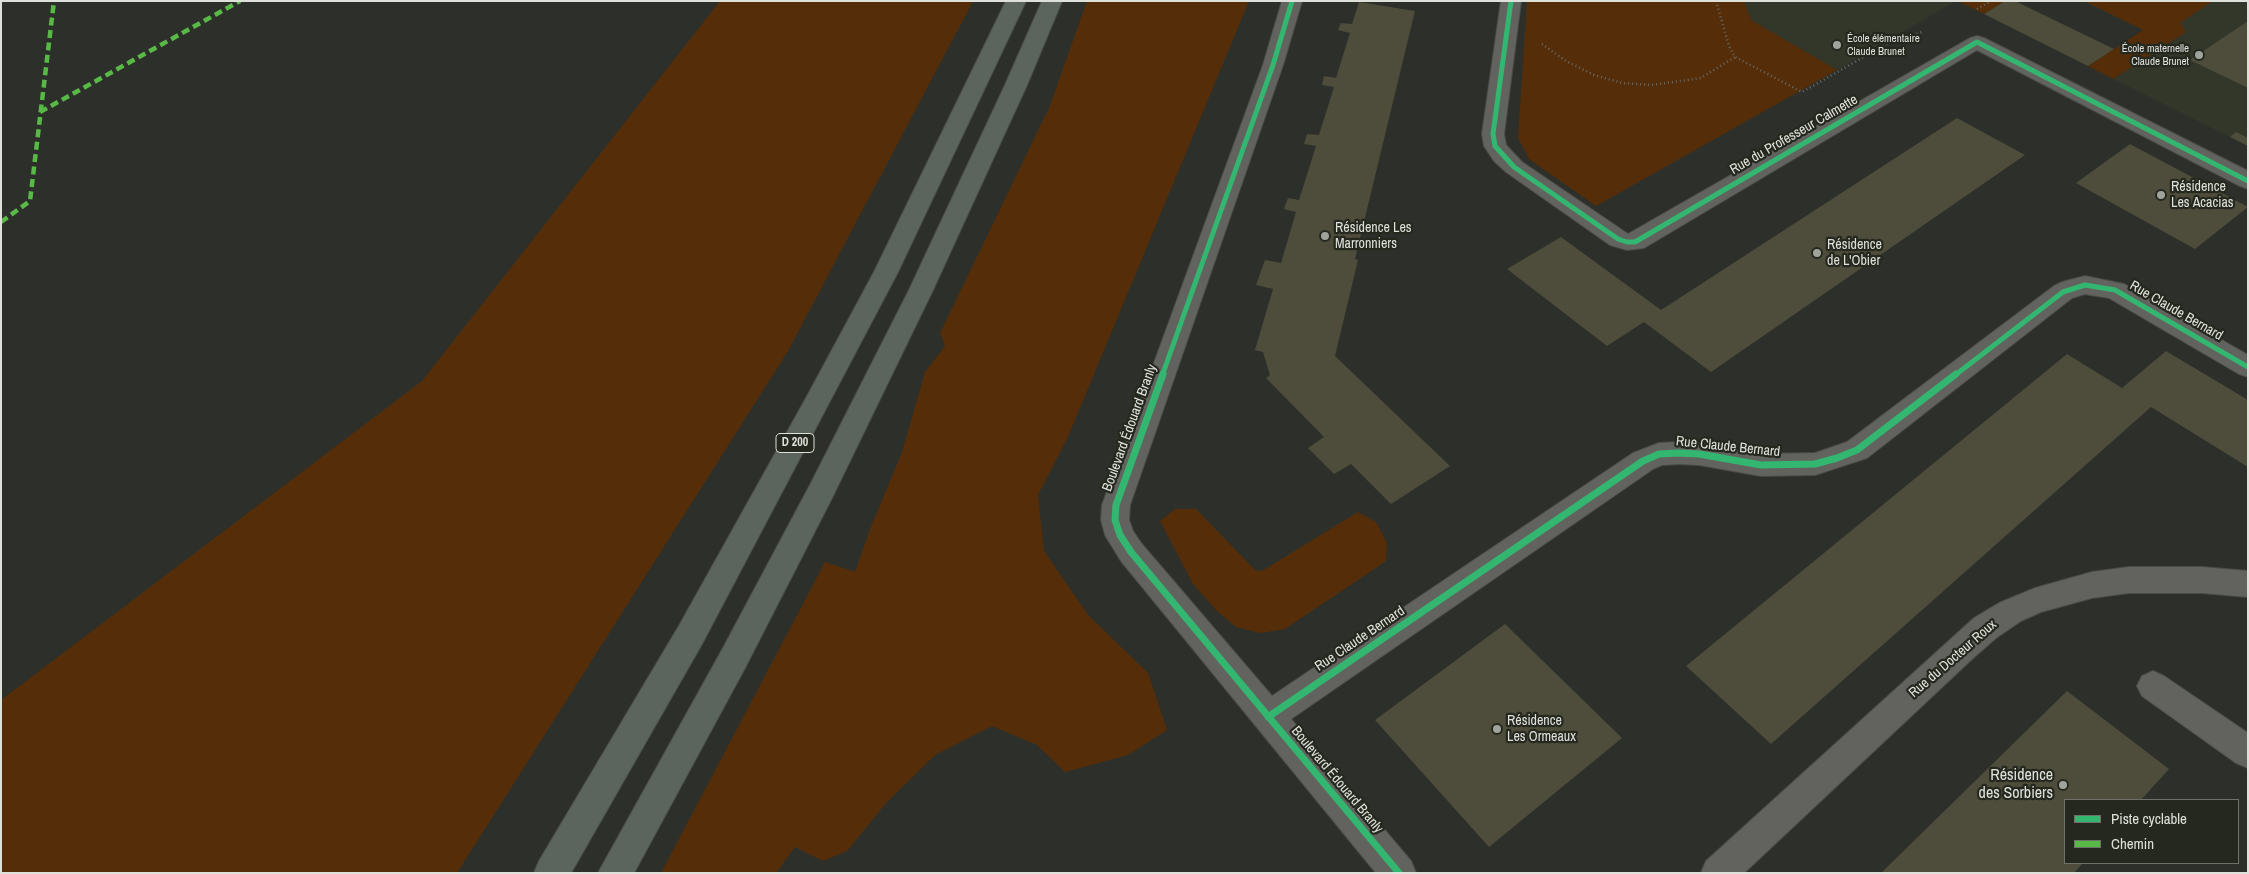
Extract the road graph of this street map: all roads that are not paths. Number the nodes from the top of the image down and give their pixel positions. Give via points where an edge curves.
1 (1016, 1) edge
2 (1052, 1) edge
3 (1292, 1) edge
4 (1510, 9) edge
5 (2248, 181) edge
6 (2248, 367) edge
7 (2248, 584) edge
8 (2153, 686) dead end
9 (1268, 718) junction
10 (2248, 752) edge
11 (551, 873) edge
12 (615, 873) edge
13 (1399, 873) edge
14 (1718, 873) edge

1 - 11 main road, D 200 via 886,272 816,405 691,634
2 - 12 main road via 921,290 839,457 734,658
3 - 9 street, Boulevard Édouard Branly via 1273,65 1116,505 1115,520 1131,552
4 - 5 street, Rue du Professeur Calmette via 1493,134 1495,146 1514,167 1627,242 1635,242 1977,42
6 - 9 street, Rue Claude Bernard via 2115,290 2085,285 2071,288 1857,450 1815,464 1799,465 1761,465 1679,453 1659,454 1643,461
7 - 14 street, Rue du Docteur Roux via 2194,579 2129,580 2062,593 2010,612 1960,650
8 - 10 street
9 - 13 street, Boulevard Édouard Branly

